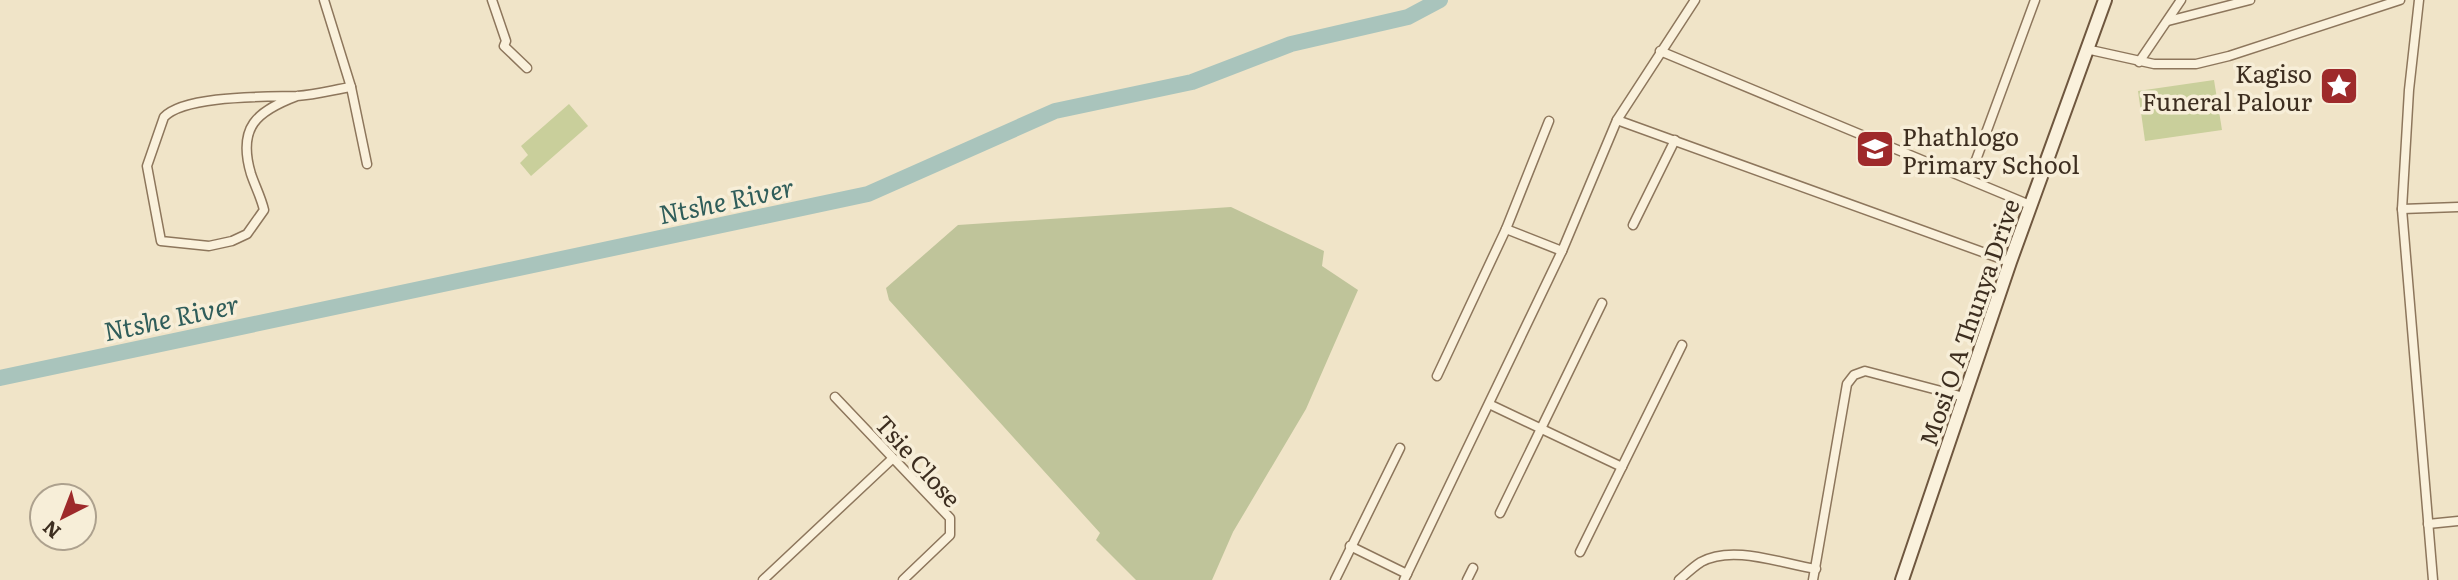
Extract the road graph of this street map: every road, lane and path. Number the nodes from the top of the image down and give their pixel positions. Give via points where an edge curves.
1 (324, 0) edge
2 (492, 0) edge
3 (1695, 0) edge
4 (2035, 0) edge
5 (2105, 0) edge
6 (2180, 0) edge
7 (2250, 0) edge
8 (2400, 0) edge
9 (2419, 0) edge
10 (2168, 21) junction
11 (2085, 49) junction
12 (1660, 51) junction
13 (2139, 62) junction
14 (527, 68) dead end
15 (351, 88) junction
16 (297, 96) junction
17 (1617, 120) junction
18 (1549, 121) dead end
19 (1675, 140) junction
20 (367, 163) dead end
21 (1969, 179) junction
22 (2030, 205) junction
23 (2458, 208) edge
24 (2402, 209) junction
25 (1633, 225) dead end
26 (1506, 229) junction
27 (1562, 251) junction
28 (2010, 262) junction
29 (1602, 303) dead end
30 (1682, 345) dead end
31 (1437, 376) dead end
32 (835, 397) dead end
33 (1964, 397) junction
34 (1491, 405) junction
35 (1543, 429) junction
36 (1400, 448) dead end
37 (892, 459) junction
38 (1622, 467) junction
39 (1500, 513) dead end
40 (2458, 521) edge
41 (2428, 524) junction
42 (1350, 547) junction
43 (1580, 552) dead end
44 (1473, 568) dead end
45 (1816, 569) junction
46 (1406, 577) edge
47 (763, 580) edge
48 (903, 580) edge
49 (1335, 580) edge
50 (1467, 580) edge
51 (1679, 580) edge
52 (1813, 580) edge
53 (1902, 580) edge
54 (2432, 580) edge

1 - 15 street
2 - 14 street via 504,46
3 - 12 street
4 - 21 street
5 - 11 street, Mosi O A Thunya Drive
6 - 10 street
7 - 10 street
8 - 13 street via 2213,61 2182,65
9 - 24 street
10 - 13 street
11 - 13 street
11 - 22 street, Mosi O A Thunya Drive
12 - 17 street
12 - 21 street
15 - 16 street
15 - 20 street
16 - 16 street via 272,105 249,127 251,173 264,210 247,234 209,246 161,241 147,166 164,117 182,106 263,94
17 - 19 street
17 - 27 street
18 - 26 street
19 - 25 street
19 - 28 street
21 - 22 street
22 - 28 street, Mosi O A Thunya Drive
23 - 24 street
24 - 41 street
26 - 27 street
26 - 31 street
27 - 34 street
28 - 33 street, Mosi O A Thunya Drive
29 - 35 street
30 - 38 street
32 - 37 street, Tsie Close
33 - 45 street via 1880,372 1854,375 1842,398
33 - 53 street, Mosi O A Thunya Drive
34 - 35 street
34 - 46 street
35 - 38 street
35 - 39 street
36 - 42 street
37 - 47 street
37 - 48 street, Tsie Close via 950,518 952,527 950,535
38 - 43 street
40 - 41 street
41 - 54 street
42 - 46 street
42 - 49 street
44 - 50 street
45 - 51 street via 1718,556 1701,562
45 - 52 street

